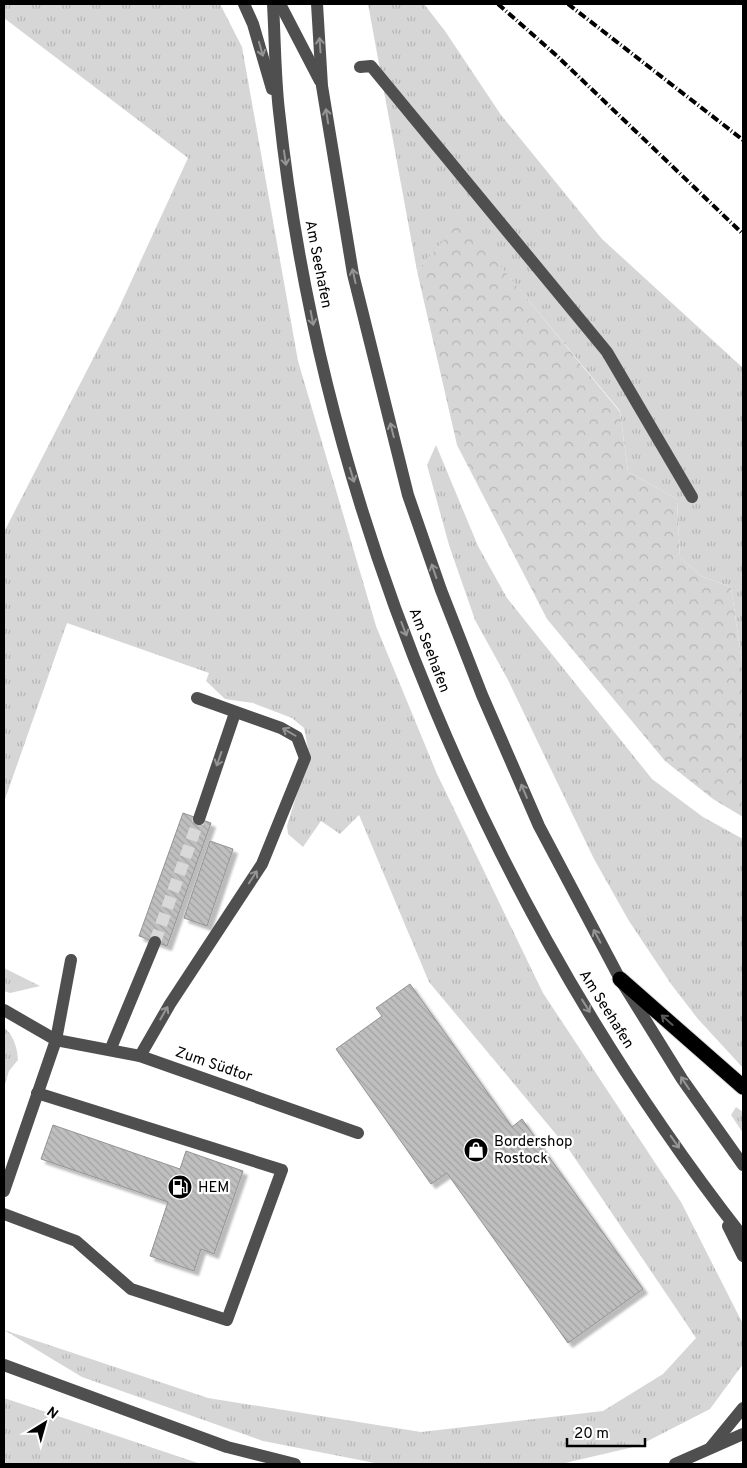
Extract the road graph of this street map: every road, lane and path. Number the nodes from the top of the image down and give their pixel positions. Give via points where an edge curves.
1 (244, 4) edge
2 (273, 4) edge
3 (280, 4) edge
4 (317, 4) edge
5 (360, 67) dead end
6 (322, 86) junction
7 (278, 109) junction
8 (692, 497) dead end
9 (197, 698) dead end
10 (235, 713) junction
11 (199, 819) tunnel mouth
12 (155, 942) tunnel mouth
13 (72, 960) dead end
14 (620, 979) junction
15 (4, 1010) edge
16 (56, 1040) junction
17 (111, 1048) junction
18 (140, 1056) junction
19 (743, 1087) edge
20 (37, 1093) junction
21 (358, 1133) dead end
22 (743, 1165) edge
23 (4, 1192) edge
24 (712, 1197) junction
25 (4, 1214) edge
26 (743, 1237) edge
27 (743, 1256) edge
28 (4, 1365) edge
29 (743, 1408) edge
30 (743, 1434) edge
31 (708, 1450) junction
32 (295, 1464) edge
33 (675, 1464) edge

1 -> 7 street
2 - 7 street, Am Seehafen
3 - 6 street
6 -> 4 street, Am Seehafen
5 - 8 street via 371,66 607,352
14 -> 6 street, Am Seehafen via 539,826 482,695 411,503 353,274
7 -> 24 street, Am Seehafen via 294,224 316,338 349,465 390,592 438,716 492,837 560,965 643,1097
9 - 10 street
10 -> 11 street
18 -> 10 street via 170,1004 262,864 305,758 297,737 282,728
12 - 17 street
13 - 16 street
19 -> 14 highway
22 -> 14 street, Am Seehafen via 682,1079
15 - 16 street, Zum Südtor
16 - 17 street, Zum Südtor
16 - 20 street
17 - 18 street, Zum Südtor
18 - 21 street, Zum Südtor
20 - 23 street
20 - 25 street via 282,1170 227,1320 131,1289 76,1241
24 - 26 street, Am Seehafen
24 - 27 street
28 - 32 street via 227,1446
29 - 31 street
30 - 31 street
31 - 33 street

